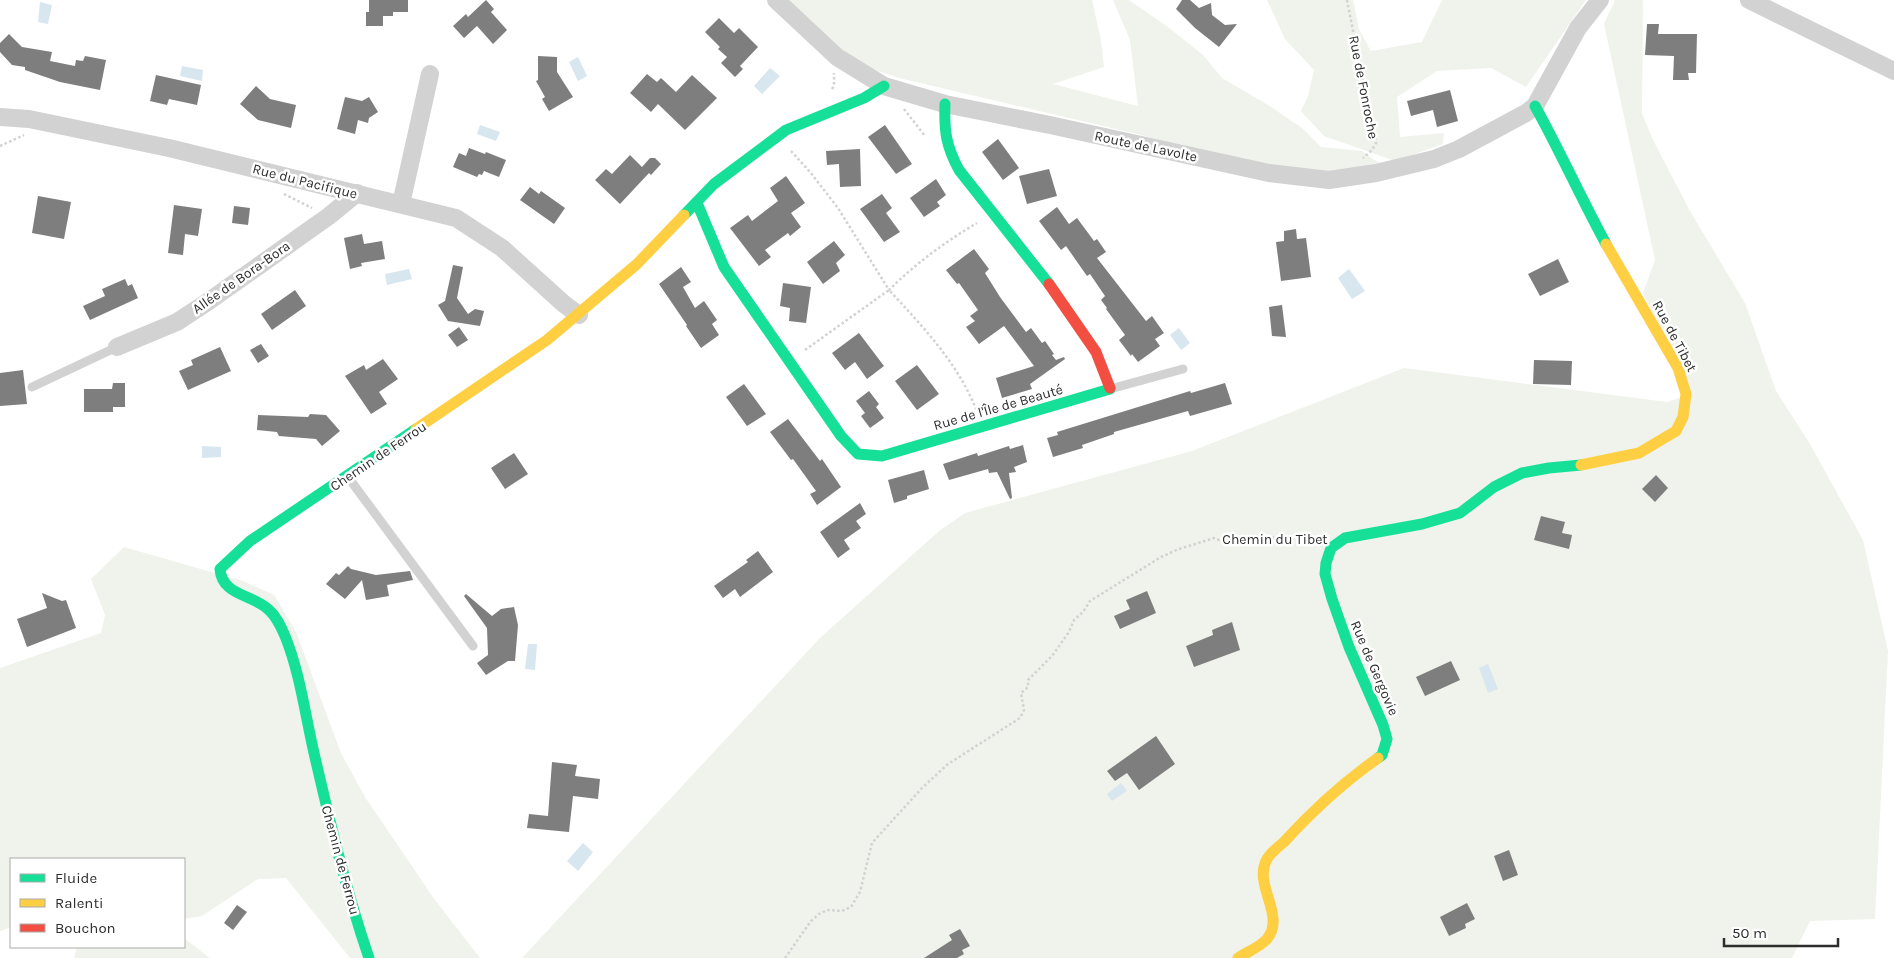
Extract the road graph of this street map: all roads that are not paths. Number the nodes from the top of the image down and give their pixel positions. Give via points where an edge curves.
1 (776, 0) edge
2 (1600, 0) edge
3 (1749, 0) edge
4 (856, 70) junction
5 (1894, 71) edge
6 (430, 74) dead end
7 (884, 86) junction
8 (944, 104) junction
9 (843, 106) junction
10 (1535, 106) junction
11 (0, 117) edge
12 (357, 193) junction
13 (696, 203) junction
14 (401, 204) junction
15 (579, 315) junction
16 (117, 347) joint
17 (1183, 369) dead end
18 (32, 387) dead end
19 (1110, 390) junction
20 (348, 477) junction
21 (1345, 538) joint
22 (473, 646) dead end
23 (369, 958) edge
24 (1238, 958) edge

1 - 4 street, Route de Lavolte via 837,57
2 - 10 street via 1578,28
3 - 5 street
4 - 7 street, Route de Lavolte
4 - 9 street via 857,85
6 - 14 street
7 - 8 street, Route de Lavolte
7 - 9 street, Chemin de Ferrou
8 - 10 street, Route de Lavolte via 1269,173 1329,180 1434,159 1459,149
8 - 19 street via 945,138 959,170 1040,271 1096,352
9 - 13 street, Chemin de Ferrou via 786,130 714,184
10 - 21 street, Rue de Tibet via 1604,241 1678,368 1686,394 1680,425 1669,436 1639,452 1612,460 1522,473 1494,487 1460,513 1422,524
11 - 12 street, Rue du Pacifique via 29,119 169,148
12 - 14 street, Rue du Pacifique
12 - 16 street, Allée de Bora-Bora via 177,322
13 - 15 street, Chemin de Ferrou via 637,264
13 - 19 street, Rue de l'Île de Beauté via 724,267 841,436 858,454 882,456
14 - 15 street, Rue du Pacifique via 456,218 502,248
15 - 20 street, Chemin de Ferrou via 511,366
16 - 18 lane
17 - 19 lane
20 - 22 lane
20 - 23 street, Chemin de Ferrou via 250,541 219,571 222,582 229,589 260,603 274,614 290,647 334,839
21 - 24 street, Rue de Gergovie via 1331,548 1326,574 1342,628 1383,724 1386,746 1382,755 1311,812 1266,861 1262,877 1272,914 1272,930 1266,940

